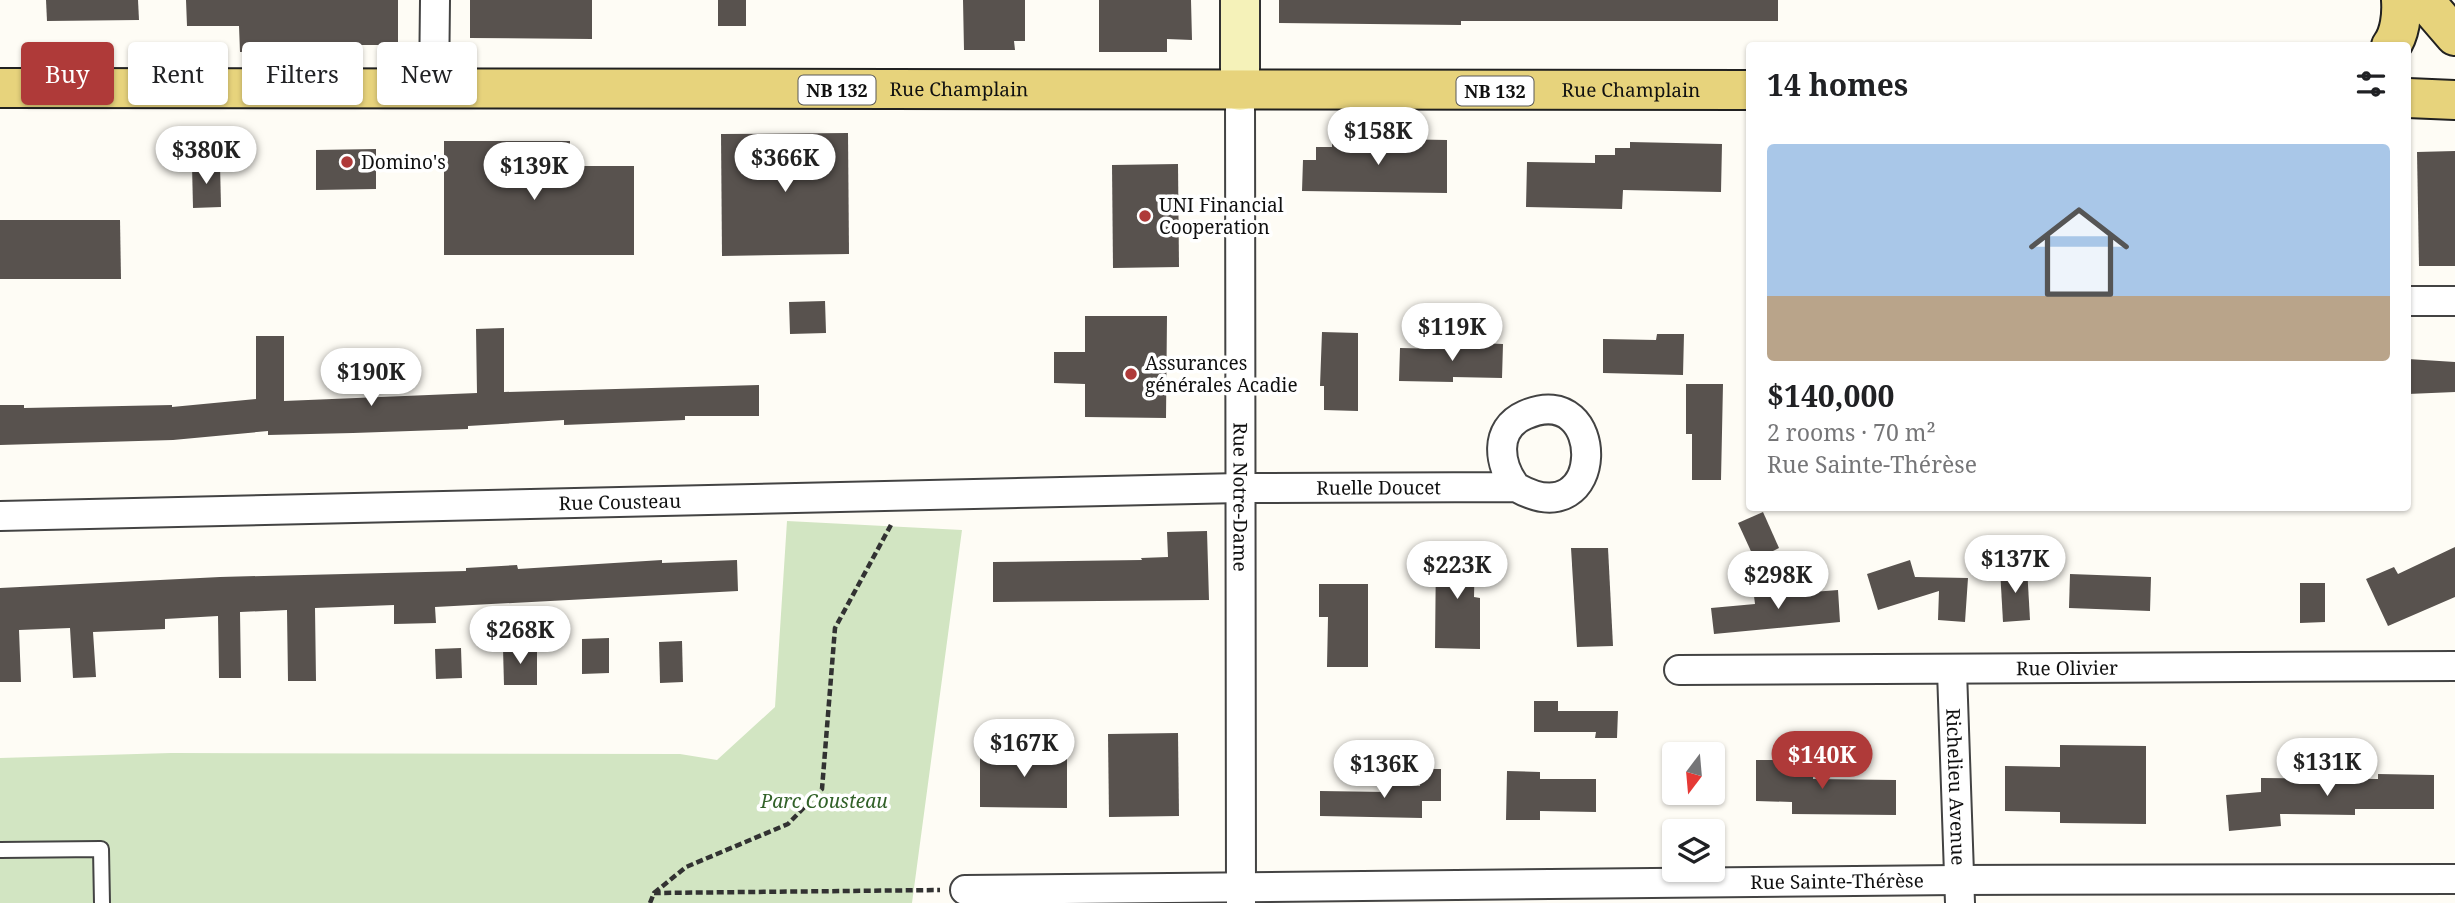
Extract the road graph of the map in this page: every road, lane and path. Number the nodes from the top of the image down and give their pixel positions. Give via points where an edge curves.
1 (435, 0) edge
2 (1240, 0) edge
3 (2401, 0) edge
4 (2424, 0) edge
5 (2455, 36) edge
6 (435, 42) edge
7 (2394, 42) edge
8 (0, 88) edge
9 (377, 89) edge
10 (477, 89) edge
11 (1746, 90) edge
12 (1240, 91) junction
13 (2411, 98) edge
14 (2455, 100) edge
15 (2411, 301) edge
16 (2455, 301) edge
17 (1516, 487) dead end
18 (1240, 488) junction
19 (0, 516) edge
20 (893, 521) dead end
21 (2455, 666) edge
22 (1679, 670) dead end
23 (1952, 671) junction
24 (0, 850) edge
25 (2455, 879) edge
26 (965, 890) joint
27 (1959, 892) edge
28 (654, 893) junction
29 (1241, 895) edge
30 (102, 903) edge
31 (650, 903) edge

1 - 6 street
2 - 12 street
3 - 7 main road
4 - 5 main road
8 - 9 main road, Rue Champlain / NB 132
10 - 12 main road, Rue Champlain / NB 132
11 - 12 main road, Rue Champlain / NB 132
12 - 18 street, Rue Notre-Dame
13 - 14 main road
15 - 16 street
17 - 18 street, Ruelle Doucet
18 - 19 street, Rue Cousteau
18 - 29 street, Rue Notre-Dame
20 - 28 path via 835,628 822,789 788,824 686,867
21 - 23 street, Rue Olivier
22 - 23 street, Rue Olivier
23 - 27 street, Richelieu Avenue
24 - 30 lane via 101,849
25 - 27 street, Rue Sainte-Thérèse
26 - 28 path
26 - 29 street, Rue Sainte-Thérèse
27 - 29 street, Rue Sainte-Thérèse
28 - 31 path

